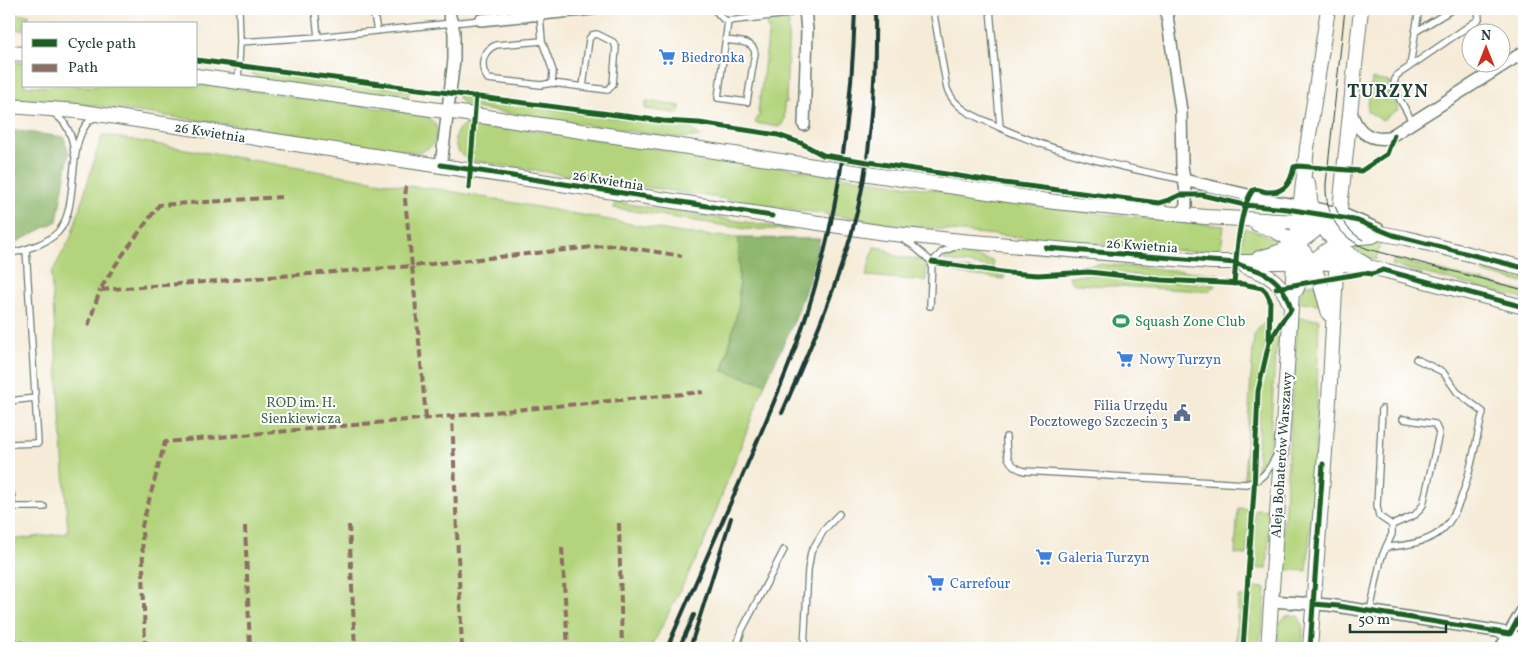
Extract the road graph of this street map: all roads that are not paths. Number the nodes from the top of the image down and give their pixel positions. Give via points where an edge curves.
1 (239, 9) edge
2 (315, 9) edge
3 (373, 9) edge
4 (448, 9) edge
5 (592, 9) edge
6 (714, 9) edge
7 (794, 9) edge
8 (805, 9) edge
9 (934, 9) edge
10 (990, 9) edge
11 (1166, 9) edge
12 (1328, 9) edge
13 (1361, 9) edge
14 (1419, 9) edge
15 (1453, 9) edge
16 (1478, 9) edge
17 (574, 10) edge
18 (540, 15) junction
19 (481, 20) joint
20 (728, 21) junction
21 (452, 23) junction
22 (376, 31) junction
23 (1415, 32) junction
24 (318, 37) junction
25 (726, 40) junction
26 (542, 41) junction
27 (240, 42) junction
28 (1524, 52) edge
29 (9, 53) edge
30 (22, 54) edge
31 (1410, 66) junction
32 (198, 76) edge
33 (238, 82) junction
34 (552, 83) junction
35 (583, 87) junction
36 (1351, 104) junction
37 (9, 106) edge
38 (40, 108) junction
39 (447, 111) junction
40 (108, 116) junction
41 (1413, 123) junction
42 (804, 125) dead end
43 (1000, 127) junction
44 (74, 163) junction
45 (441, 165) junction
46 (1184, 180) junction
47 (1306, 207) junction
48 (1178, 215) junction
49 (1337, 217) junction
50 (1242, 220) junction
51 (1299, 222) junction
52 (1322, 224) junction
53 (885, 233) junction
54 (1392, 235) junction
55 (978, 243) junction
56 (1338, 244) junction
57 (1296, 245) junction
58 (26, 249) junction
59 (9, 254) edge
60 (932, 262) junction
61 (1312, 262) junction
62 (1236, 263) junction
63 (1294, 263) junction
64 (1337, 263) junction
65 (1524, 268) edge
66 (1383, 270) junction
67 (930, 306) dead end
68 (1524, 307) edge
69 (1291, 310) junction
70 (1333, 319) junction
71 (1416, 359) dead end
72 (35, 398) junction
73 (9, 401) edge
74 (1382, 409) dead end
75 (1403, 419) dead end
76 (1006, 437) dead end
77 (1282, 443) junction
78 (9, 444) edge
79 (9, 489) edge
80 (10, 507) edge
81 (44, 507) dead end
82 (839, 514) dead end
83 (1392, 525) junction
84 (1386, 547) junction
85 (784, 550) dead end
86 (1271, 601) junction
87 (1313, 604) junction
88 (1524, 608) edge
89 (1370, 611) junction
90 (1510, 634) junction
91 (1524, 643) edge
92 (736, 648) edge
93 (804, 648) edge
94 (1268, 648) edge
95 (1310, 648) edge
96 (1501, 648) edge

1 - 27 lane
2 - 24 lane
3 - 22 lane
4 - 21 street
5 - 17 street
6 - 20 lane
7 - 20 lane via 774,17
8 - 42 street
9 - 43 lane via 949,96 966,111
10 - 43 lane
11 - 46 street via 1181,111
12 - 47 street, Aleja Bohaterów Warszawy via 1306,162
13 - 36 street
14 - 23 lane
15 - 23 lane
16 - 31 lane via 1479,18
17 - 18 street
18 - 19 street
18 - 26 lane
19 - 21 lane
20 - 25 lane
21 - 22 lane
21 - 39 street via 454,60
22 - 24 lane
23 - 31 lane
24 - 27 lane
25 - 25 lane via 750,44 754,48 747,102 718,98
26 - 34 lane via 553,71
26 - 34 lane via 489,48 485,52 483,70 488,79 541,85
27 - 33 lane
28 - 41 street
29 - 30 street
31 - 41 lane via 1396,76 1393,87
32 - 33 street
33 - 39 street
34 - 35 lane
35 - 35 lane via 608,90 613,84 616,47 597,34 590,39
36 - 41 street via 1356,125 1373,138 1388,138
36 - 49 street
37 - 38 street, 26 Kwietnia
38 - 40 street, 26 Kwietnia
38 - 44 lane via 54,114 66,125 74,142
39 - 45 street
39 - 48 street via 1055,202
40 - 44 lane via 92,119 84,127
40 - 45 street, 26 Kwietnia
43 - 46 lane via 1046,147
44 - 58 lane via 67,216 59,230 42,244
45 - 53 street, 26 Kwietnia
46 - 47 street
46 - 48 street via 1186,204
47 - 49 street
47 - 51 street, Aleja Bohaterów Warszawy
47 - 52 street
48 - 50 street
49 - 52 street
49 - 54 street
49 - 56 street
50 - 51 street
50 - 57 street via 1275,232
51 - 52 street
51 - 57 street, Aleja Bohaterów Warszawy
52 - 56 street
52 - 57 street
53 - 55 street, 26 Kwietnia
53 - 60 lane via 911,244
54 - 56 street via 1365,236
54 - 65 street
55 - 60 lane via 953,246
55 - 62 street, 26 Kwietnia
56 - 61 street
56 - 64 street
56 - 66 street via 1352,257
57 - 61 street
57 - 62 street
57 - 63 street, Aleja Bohaterów Warszawy
58 - 59 lane
58 - 72 lane
60 - 67 lane
61 - 63 street
61 - 64 street
61 - 69 street via 1301,276
61 - 70 street
62 - 63 street, 26 Kwietnia
62 - 69 street via 1260,271 1276,281 1284,291
63 - 69 street, Aleja Bohaterów Warszawy
64 - 66 street
64 - 70 street
66 - 68 street
69 - 77 street, Aleja Bohaterów Warszawy
70 - 87 street
71 - 84 lane via 1442,372 1457,392 1483,412 1457,510 1444,529 1433,536
72 - 73 lane
72 - 78 lane via 38,443
74 - 83 lane via 1377,506 1379,516
75 - 83 lane via 1435,424 1439,434 1423,505 1414,515
76 - 77 lane via 1009,460 1024,471 1236,484 1259,480 1272,464
77 - 86 street, Aleja Bohaterów Warszawy
79 - 80 lane via 12,497
80 - 81 lane
82 - 93 lane via 824,530 811,552
83 - 84 lane
84 - 89 lane
85 - 92 lane
86 - 87 street
86 - 94 street, Aleja Bohaterów Warszawy
87 - 89 street
87 - 95 street
88 - 90 street
89 - 90 street
90 - 91 street
90 - 96 street

